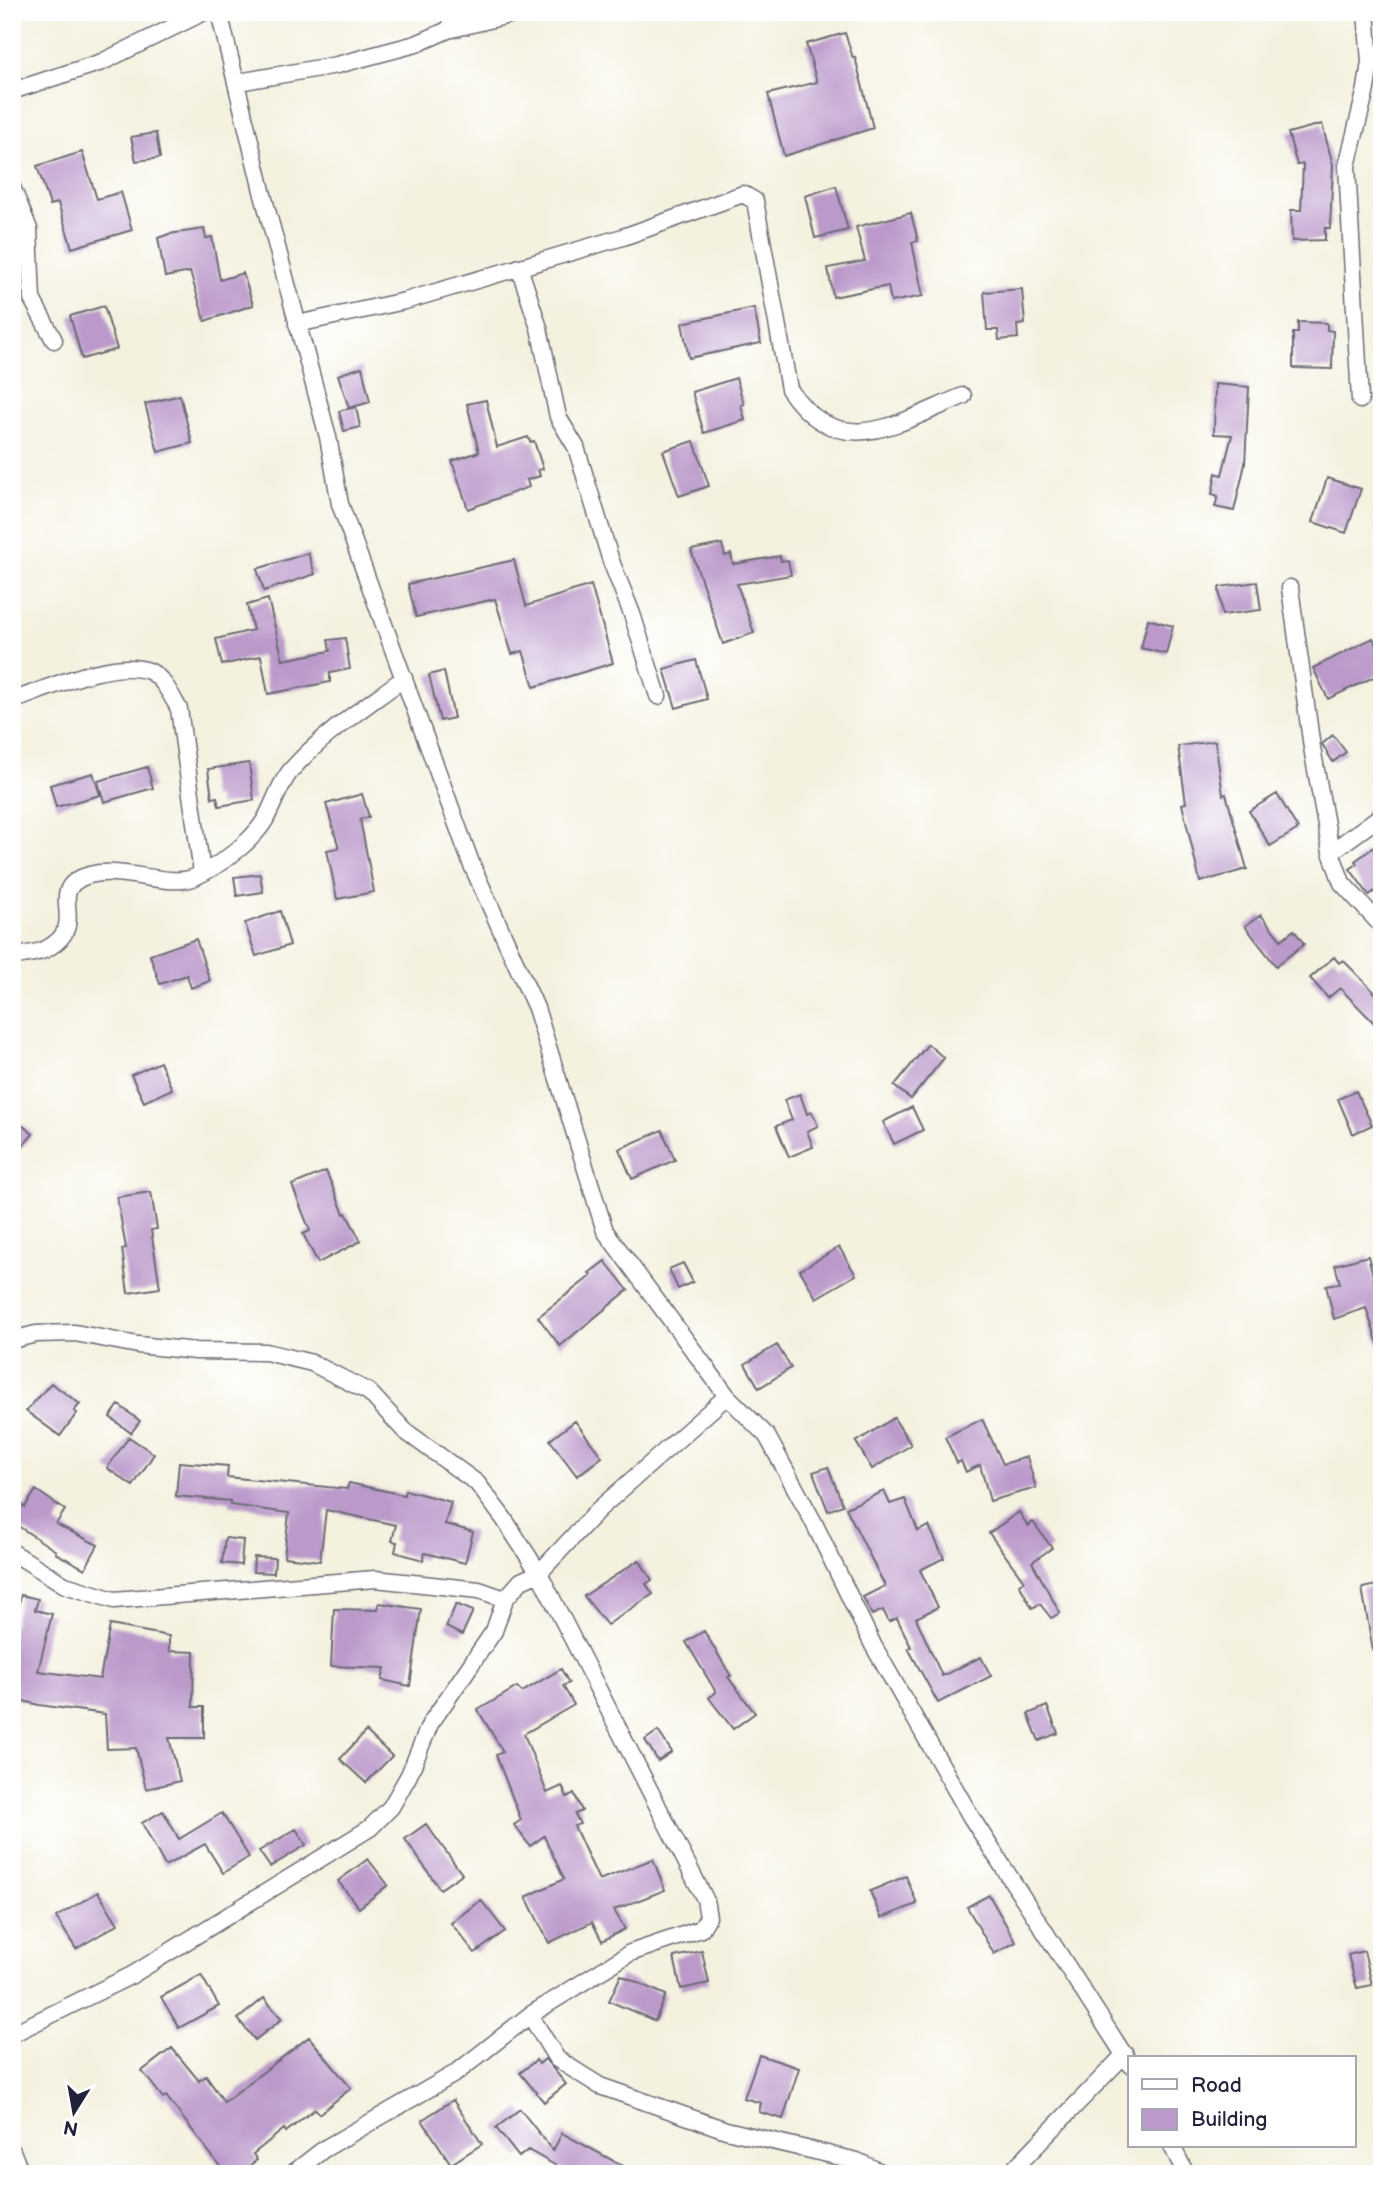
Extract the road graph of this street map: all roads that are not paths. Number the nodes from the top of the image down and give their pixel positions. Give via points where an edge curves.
1 (204, 12) edge
2 (219, 12) edge
3 (458, 12) edge
4 (522, 12) edge
5 (1366, 12) edge
6 (448, 30) junction
7 (238, 82) junction
8 (12, 91) edge
9 (12, 187) edge
10 (519, 267) junction
11 (297, 324) junction
12 (54, 340) dead end
13 (963, 396) dead end
14 (1360, 400) dead end
15 (1290, 588) dead end
16 (404, 678) junction
17 (658, 696) dead end
18 (12, 701) edge
19 (1382, 815) edge
20 (1331, 852) junction
21 (202, 873) junction
22 (1382, 926) edge
23 (12, 957) edge
24 (12, 1340) edge
25 (727, 1396) junction
26 (12, 1552) edge
27 (539, 1573) junction
28 (505, 1599) junction
29 (530, 2015) junction
30 (12, 2034) edge
31 (1127, 2059) edge
32 (12, 2151) edge
33 (22, 2174) edge
34 (292, 2174) edge
35 (885, 2174) edge
36 (1009, 2174) edge

1 - 8 street via 102,62
2 - 7 street
3 - 6 street
4 - 6 street
5 - 14 street via 1367,80 1347,166
6 - 7 street via 416,44 337,65
7 - 11 street
9 - 12 street via 29,229 32,299
10 - 11 street via 405,301
10 - 13 street via 624,237 743,194 755,201 789,389 801,406 845,433 877,430
10 - 17 street via 539,327 558,417 576,447
11 - 16 street via 328,437 340,504
15 - 20 street
16 - 21 street via 291,770 253,835
16 - 25 street via 471,863 536,1008 605,1231
18 - 21 street via 129,667 151,672 179,709
19 - 20 street
20 - 22 street via 1342,883
21 - 23 street via 185,880 135,873 84,876 66,893 69,926 65,933 47,949
24 - 27 street via 75,1332 149,1347 266,1352 312,1363 369,1392 405,1431 477,1483
25 - 27 street via 598,1510
25 - 31 street via 767,1436 873,1645 971,1816
26 - 28 street via 65,1586 114,1600 376,1579 479,1590
27 - 28 street via 521,1581
27 - 29 street via 700,1887 708,1917 701,1929 629,1953
28 - 30 street via 494,1631 430,1724 391,1807 370,1828 132,1975
29 - 34 street via 456,2073 324,2149
29 - 35 street via 557,2059 600,2086 674,2114 857,2161
31 - 36 street
32 - 33 street

